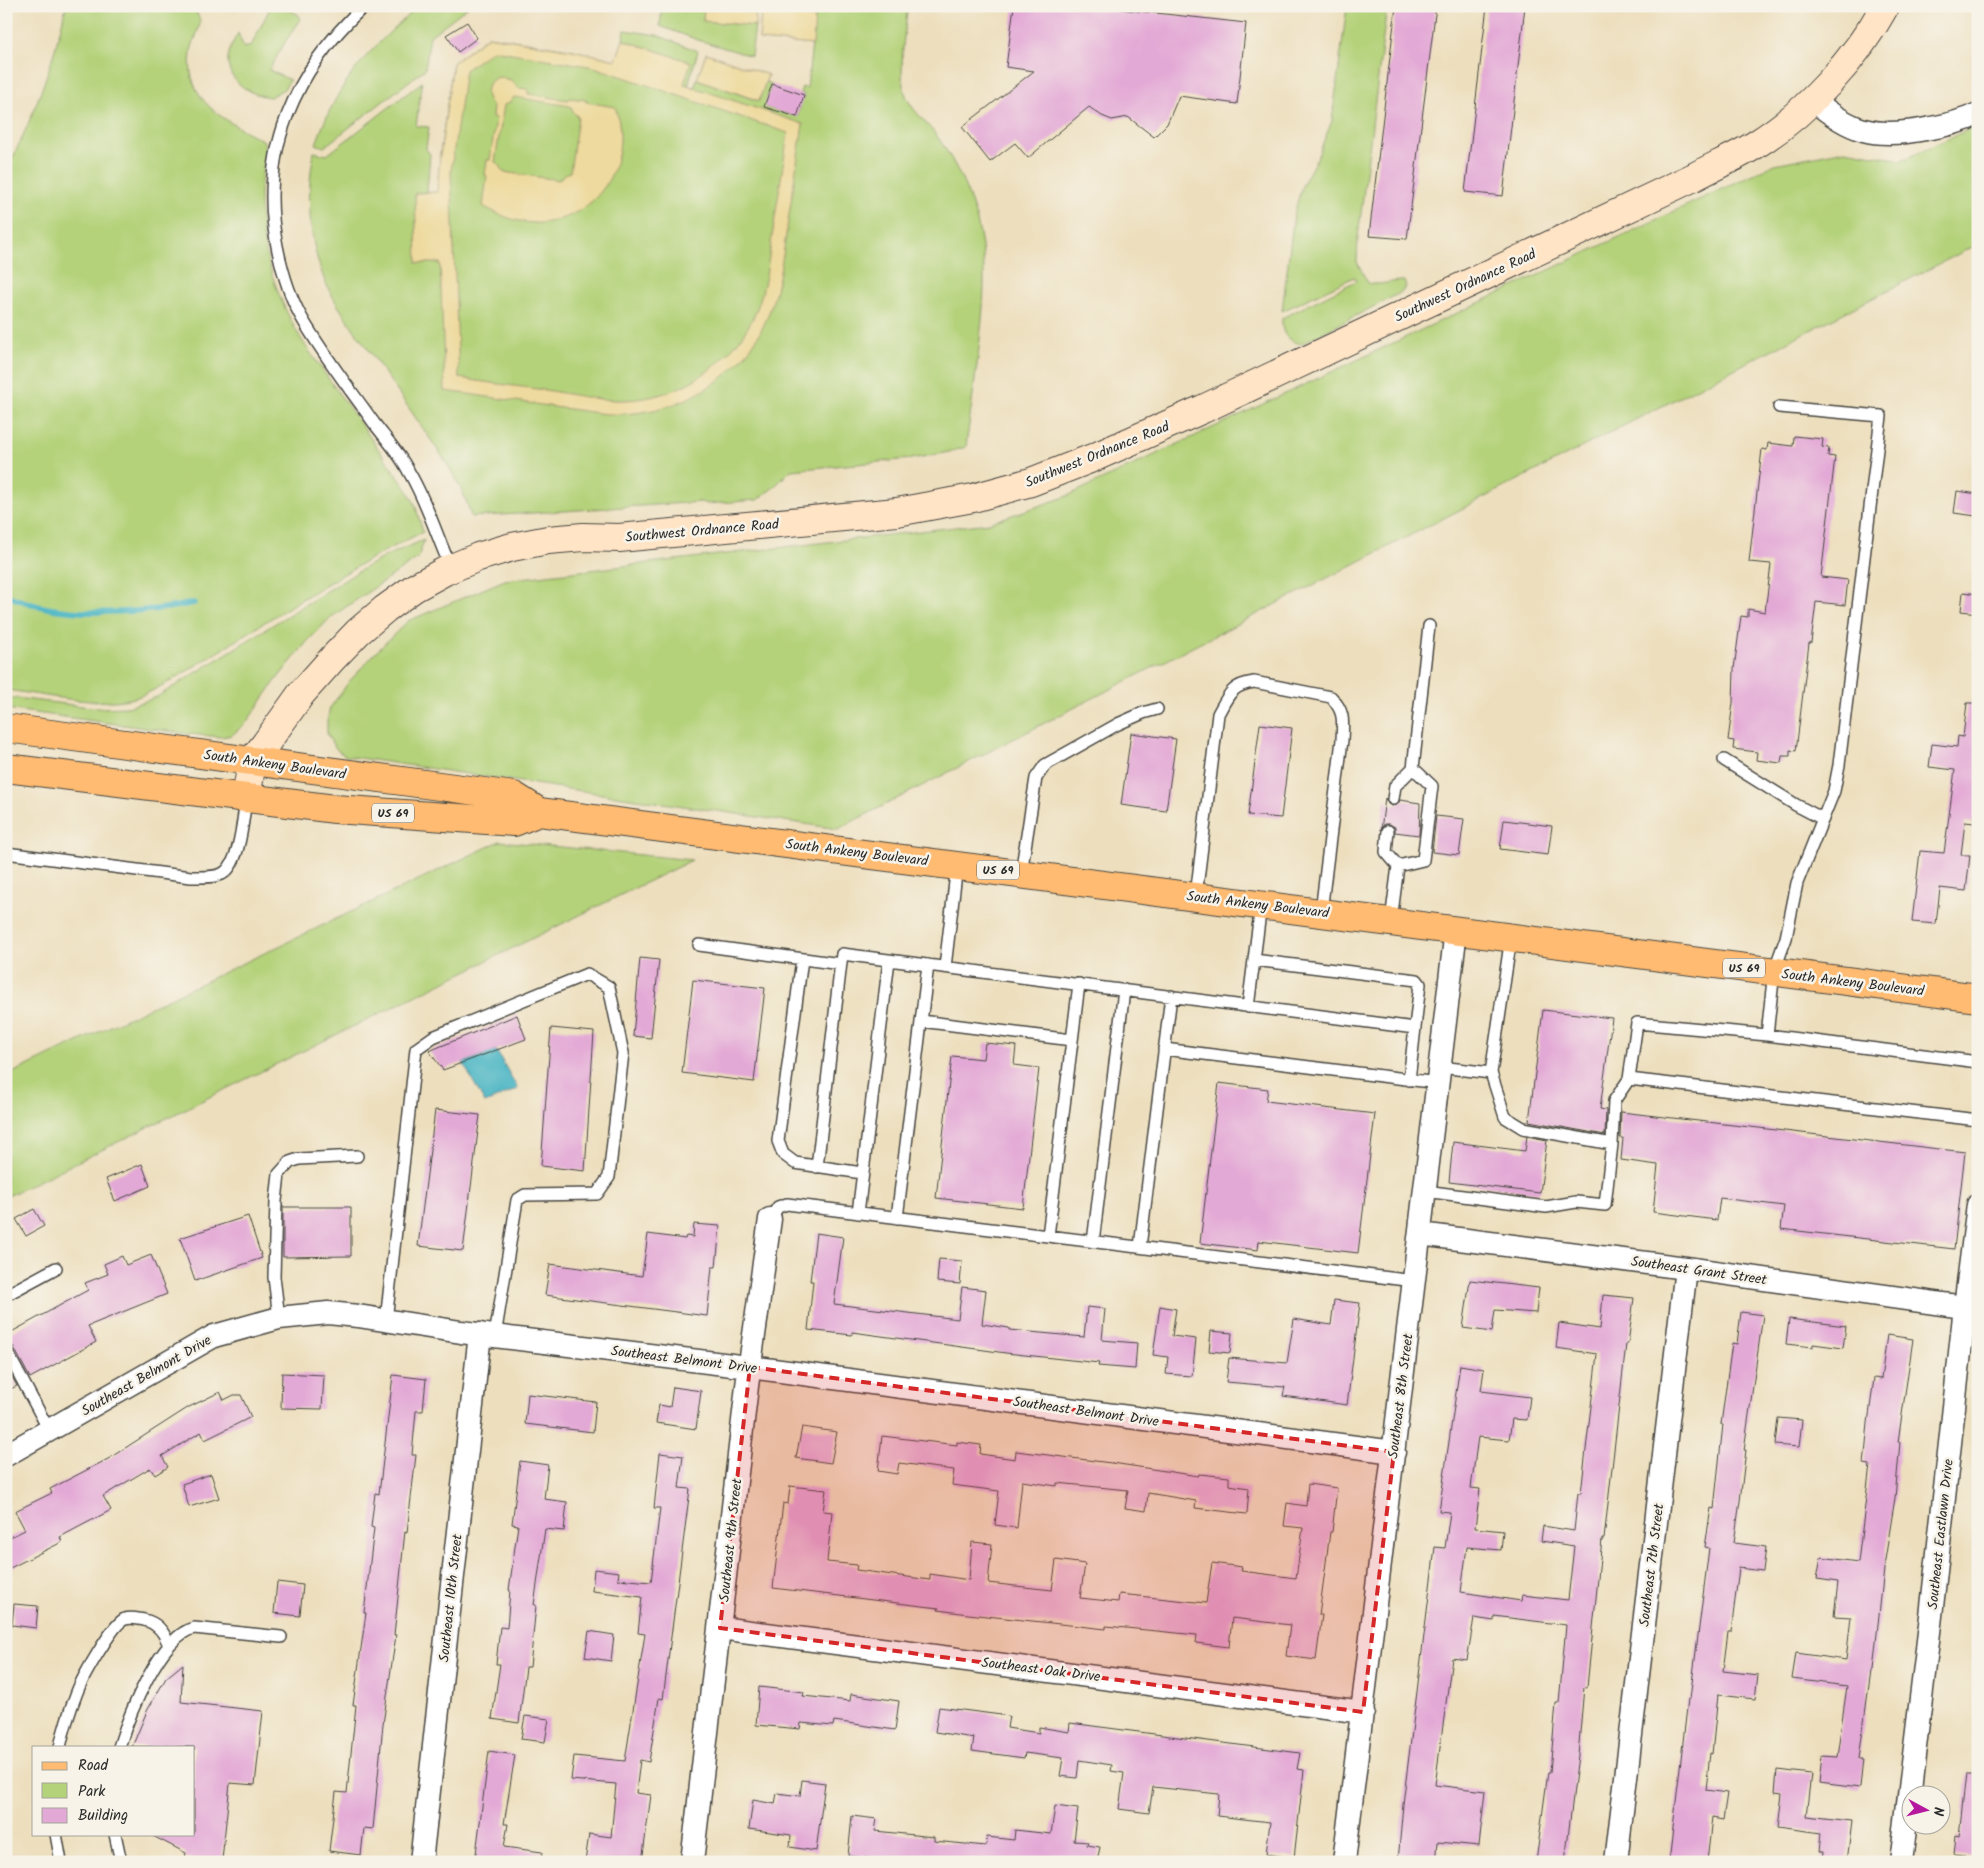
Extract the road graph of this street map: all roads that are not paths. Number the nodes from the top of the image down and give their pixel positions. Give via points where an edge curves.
1 (364, 6) edge
2 (1885, 6) edge
3 (1812, 99) junction
4 (1978, 114) edge
5 (1779, 407) dead end
6 (451, 568) junction
7 (1429, 626) dead end
8 (1157, 709) dead end
9 (6, 728) edge
10 (1724, 760) dead end
11 (252, 761) junction
12 (6, 768) edge
13 (1413, 768) junction
14 (246, 799) junction
15 (1393, 799) dead end
16 (539, 812) junction
17 (1823, 819) junction
18 (1388, 831) dead end
19 (6, 853) edge
20 (957, 865) junction
21 (1398, 866) junction
22 (1022, 873) junction
23 (1196, 896) junction
24 (1261, 905) junction
25 (1321, 912) junction
26 (1391, 921) junction
27 (1456, 930) junction
28 (1511, 937) junction
29 (699, 945) dead end
30 (802, 958) junction
31 (889, 960) junction
32 (1254, 960) junction
33 (840, 964) junction
34 (928, 965) junction
35 (945, 967) junction
36 (1774, 972) junction
37 (1079, 984) junction
38 (1124, 990) junction
39 (1171, 996) junction
40 (1978, 998) edge
41 (1248, 1007) junction
42 (921, 1021) junction
43 (1415, 1028) junction
44 (1767, 1035) junction
45 (1072, 1040) junction
46 (1164, 1049) junction
47 (1978, 1062) edge
48 (1491, 1073) junction
49 (1439, 1075) junction
50 (1629, 1078) junction
51 (1408, 1080) junction
52 (1978, 1120) edge
53 (1612, 1144) junction
54 (357, 1156) dead end
55 (816, 1167) junction
56 (862, 1173) junction
57 (1425, 1191) junction
58 (1978, 1205) edge
59 (858, 1213) junction
60 (770, 1218) joint
61 (897, 1218) junction
62 (1420, 1234) junction
63 (1048, 1236) junction
64 (1093, 1242) junction
65 (1140, 1247) junction
66 (56, 1268) dead end
67 (1686, 1268) junction
68 (1414, 1281) junction
69 (6, 1295) edge
70 (1971, 1308) edge
71 (279, 1318) junction
72 (386, 1321) junction
73 (488, 1335) junction
74 (6, 1350) edge
75 (750, 1367) junction
76 (49, 1430) junction
77 (1394, 1452) junction
78 (6, 1455) edge
79 (720, 1628) junction
80 (281, 1637) dead end
81 (169, 1646) junction
82 (1363, 1712) junction
83 (60, 1746) edge
84 (118, 1746) edge
85 (56, 1836) edge
86 (116, 1836) edge
87 (60, 1862) edge
88 (121, 1862) edge
89 (421, 1862) edge
90 (692, 1862) edge
91 (1344, 1862) edge
92 (1616, 1862) edge
93 (1901, 1862) edge

1 - 6 lane via 322,51 302,81 282,127 272,185 274,232 285,280 302,319 409,470
2 - 3 street, Southwest Ordnance Road via 1866,39
3 - 4 street via 1849,126 1871,133 1908,133 1960,122
3 - 6 street, Southwest Ordnance Road via 1754,146 1694,176 1203,409 1095,458 1031,482 973,498 897,512 619,538 548,540 512,547
5 - 17 lane via 1881,416 1839,765
6 - 11 street, Southwest Ordnance Road via 414,588 358,632 301,694
7 - 13 lane
8 - 22 lane via 1118,724 1045,765 1036,778
9 - 11 main road, South Ankeny Boulevard / US 69
10 - 17 lane
11 - 14 street, Southwest Ordnance Road
11 - 16 main road, South Ankeny Boulevard / US 69 via 514,796
12 - 14 main road, South Ankeny Boulevard / US 69
13 - 15 lane via 1395,786
13 - 21 lane via 1432,786 1423,860
14 - 16 main road, South Ankeny Boulevard / US 69 via 514,822
14 - 19 lane via 236,854 232,866 222,874 191,877
16 - 20 main road, South Ankeny Boulevard / US 69
17 - 36 lane via 1797,883 1786,938
18 - 21 lane via 1386,852
20 - 22 main road, South Ankeny Boulevard / US 69
20 - 35 lane
21 - 26 lane
22 - 23 main road, South Ankeny Boulevard / US 69
23 - 24 main road, South Ankeny Boulevard / US 69
23 - 25 lane via 1218,714 1232,690 1254,682 1331,696 1340,706 1342,740
24 - 25 main road, South Ankeny Boulevard / US 69
24 - 32 lane
25 - 26 main road, South Ankeny Boulevard / US 69
26 - 27 main road, South Ankeny Boulevard / US 69
27 - 28 main road, South Ankeny Boulevard / US 69
27 - 49 street, Southeast 8th Street
28 - 36 main road, South Ankeny Boulevard / US 69
28 - 48 lane
29 - 30 lane
30 - 33 lane
30 - 55 lane via 778,1141 784,1154 795,1163
31 - 33 lane via 842,954
31 - 34 lane
31 - 56 lane
32 - 41 lane
32 - 43 lane via 1417,980 1420,984
33 - 55 lane
34 - 35 lane
34 - 42 lane
35 - 37 lane
36 - 40 main road, South Ankeny Boulevard / US 69
36 - 44 lane
37 - 38 lane
37 - 45 lane
38 - 39 lane
38 - 64 lane
39 - 41 lane
39 - 46 lane
41 - 43 lane
42 - 45 lane
42 - 61 lane
43 - 51 lane
44 - 47 lane
44 - 50 lane via 1636,1023
45 - 63 lane
46 - 51 lane
46 - 65 lane
48 - 49 lane
48 - 53 lane via 1505,1117 1523,1128
49 - 51 lane
49 - 57 street, Southeast 8th Street
50 - 52 lane
50 - 53 lane via 1614,1101
53 - 57 lane via 1605,1205 1576,1202 1546,1207
54 - 71 lane via 299,1158 279,1174 274,1277
55 - 56 lane
56 - 59 lane
57 - 62 street, Southeast 8th Street
58 - 70 street, Southeast Eastlawn Drive
59 - 60 lane via 787,1204 778,1207
59 - 61 lane
60 - 75 street, Southeast 9th Street
61 - 63 lane
62 - 67 street, Southeast Grant Street
62 - 68 street, Southeast 8th Street
63 - 64 lane
64 - 65 lane
65 - 68 lane
66 - 69 lane
67 - 70 street, Southeast Grant Street
67 - 92 street, Southeast 7th Street
68 - 77 street, Southeast 8th Street
70 - 93 street, Southeast Eastlawn Drive
71 - 72 street, Southeast Belmont Drive via 328,1313
71 - 76 street, Southeast Belmont Drive via 214,1336
72 - 73 street, Southeast Belmont Drive
72 - 73 lane via 416,1049 433,1037 587,974 609,987 623,1053 609,1176 597,1194 525,1195 516,1200
73 - 75 street, Southeast Belmont Drive
73 - 89 street, Southeast 10th Street
74 - 76 lane
75 - 77 street, Southeast Belmont Drive
75 - 79 street, Southeast 9th Street
76 - 78 street, Southeast Belmont Drive
77 - 82 street, Southeast 8th Street
79 - 82 street, Southeast Oak Drive
79 - 90 street, Southeast 9th Street
80 - 81 lane via 194,1628
81 - 83 lane via 162,1630 154,1624 132,1618 121,1621 78,1689
81 - 84 lane via 159,1658 130,1712
82 - 91 street, Southeast 8th Street
85 - 87 lane
86 - 88 lane

